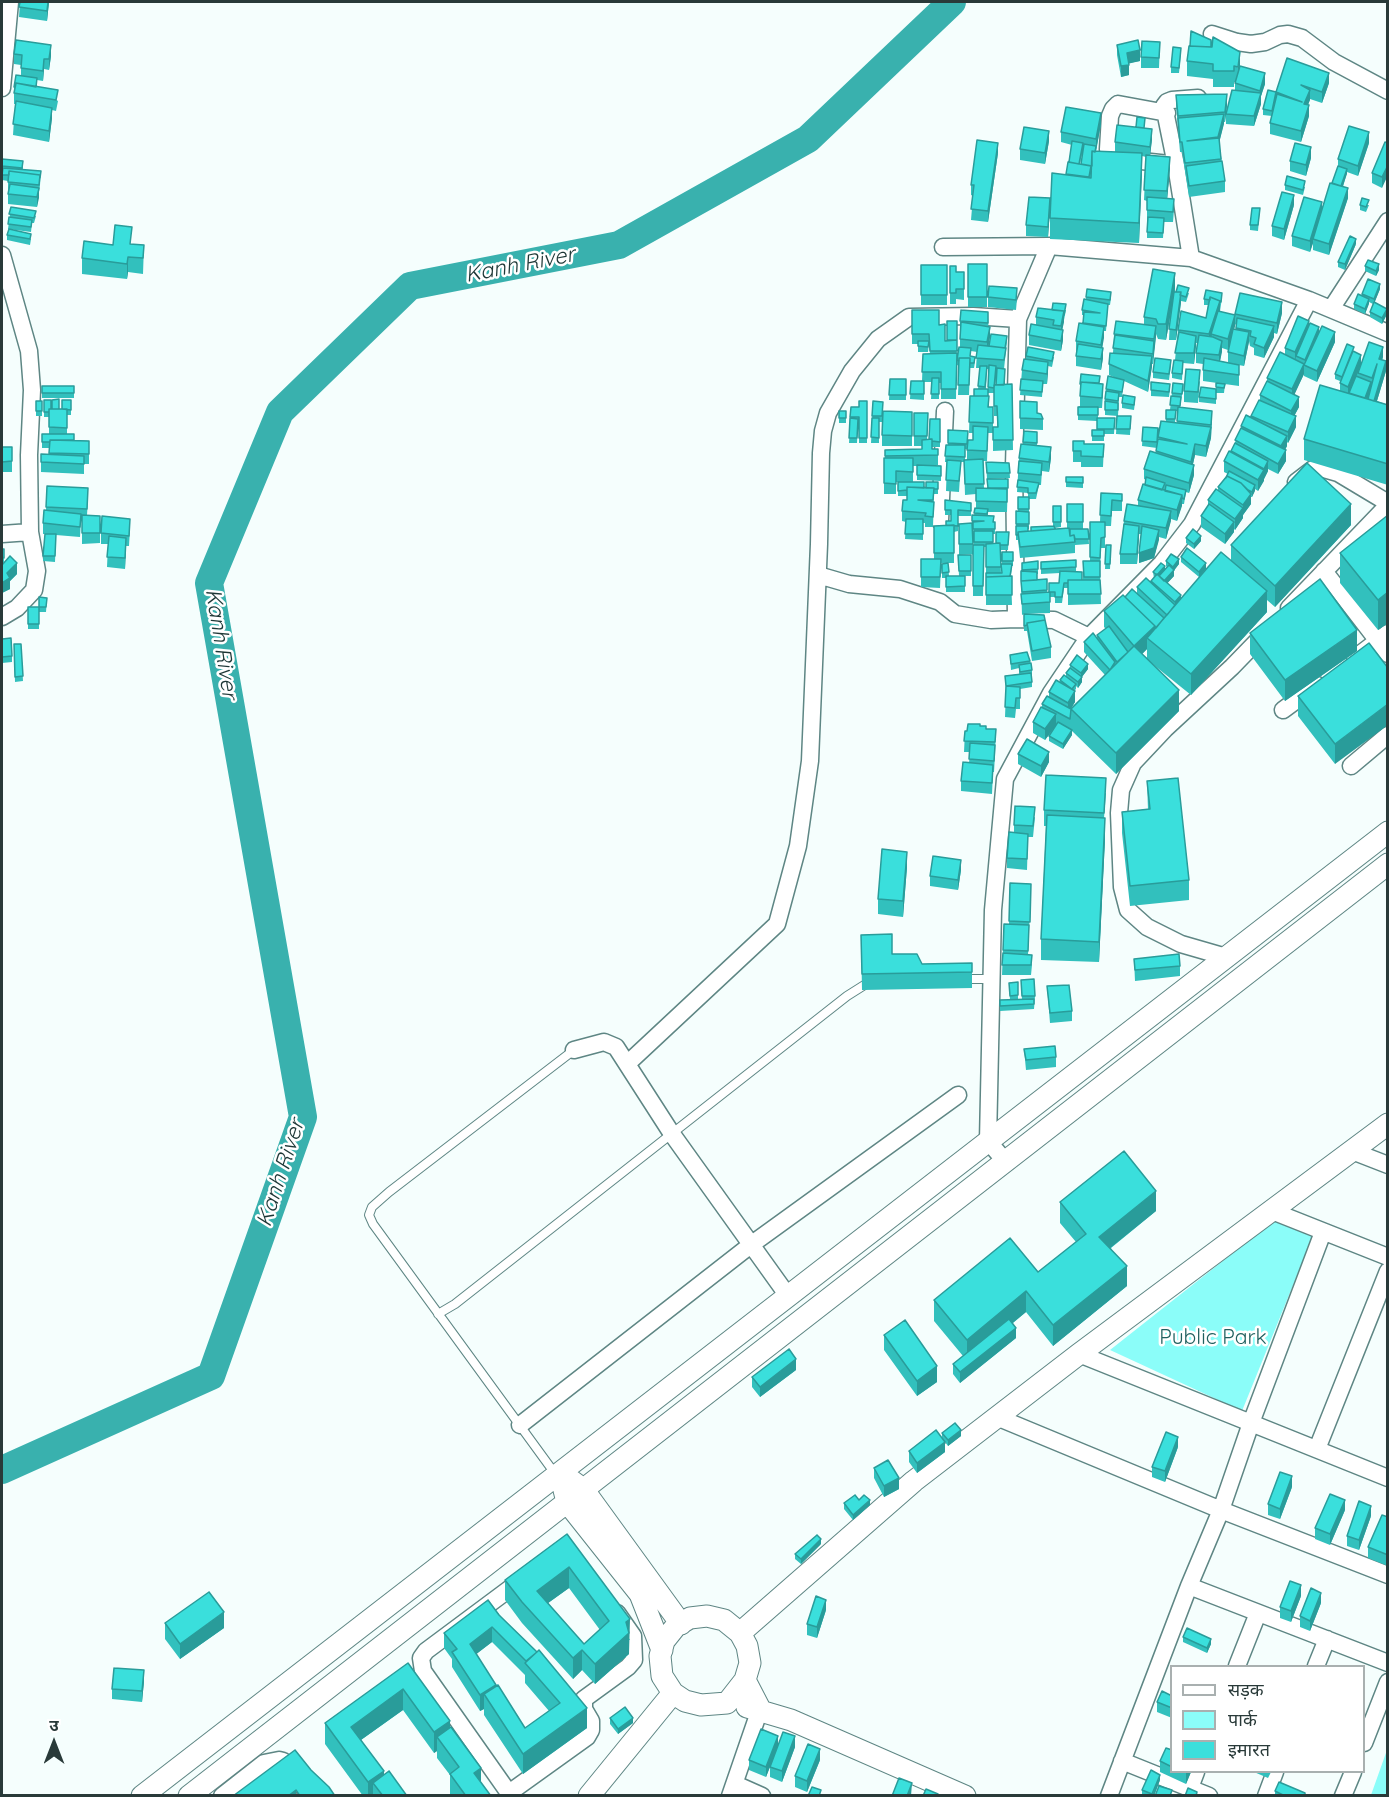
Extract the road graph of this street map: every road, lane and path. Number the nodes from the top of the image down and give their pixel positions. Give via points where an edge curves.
1 (10, 2) edge
2 (1212, 34) dead end
3 (2, 88) edge
4 (1388, 91) edge
5 (1213, 97) edge
6 (1167, 113) junction
7 (1176, 165) junction
8 (1388, 221) edge
9 (1049, 246) junction
10 (943, 247) dead end
11 (2, 255) edge
12 (1191, 258) junction
13 (1309, 300) junction
14 (1331, 309) junction
15 (1018, 319) junction
16 (1388, 333) edge
17 (945, 411) dead end
18 (1282, 495) edge
19 (1388, 504) edge
20 (940, 521) dead end
21 (30, 532) junction
22 (2, 534) edge
23 (1324, 571) junction
24 (818, 575) junction
25 (2, 617) edge
26 (1016, 619) junction
27 (1089, 638) junction
28 (1384, 643) edge
29 (1283, 710) dead end
30 (1388, 735) edge
31 (1351, 765) dead end
32 (1388, 832) edge
33 (1388, 864) edge
34 (1226, 957) junction
35 (957, 979) edge
36 (992, 979) junction
37 (876, 983) edge
38 (574, 1050) joint
39 (627, 1064) junction
40 (958, 1095) dead end
41 (1388, 1124) edge
42 (672, 1134) junction
43 (988, 1141) junction
44 (1352, 1151) junction
45 (1005, 1161) junction
46 (1388, 1165) edge
47 (1272, 1211) junction
48 (1323, 1232) junction
49 (752, 1244) junction
50 (1388, 1257) edge
51 (1388, 1271) edge
52 (788, 1296) junction
53 (438, 1314) junction
54 (1079, 1354) junction
55 (999, 1418) junction
56 (1251, 1423) junction
57 (520, 1425) junction
58 (1317, 1449) junction
59 (558, 1474) junction
60 (1388, 1478) edge
61 (575, 1495) junction
62 (1221, 1510) junction
63 (539, 1567) edge
64 (1388, 1575) edge
65 (1189, 1586) junction
66 (608, 1600) edge
67 (1258, 1613) junction
68 (681, 1623) junction
69 (740, 1633) junction
70 (1327, 1639) junction
71 (662, 1650) junction
72 (1388, 1663) edge
73 (1237, 1665) edge
74 (1316, 1665) edge
75 (746, 1680) junction
76 (1388, 1682) edge
77 (673, 1693) junction
78 (727, 1703) junction
79 (759, 1710) junction
80 (1365, 1740) edge
81 (1122, 1761) junction
82 (1196, 1773) edge
83 (1275, 1773) edge
84 (1353, 1773) edge
85 (1190, 1788) junction
86 (733, 1790) edge
87 (510, 1794) edge
88 (142, 1796) edge
89 (189, 1796) edge
90 (222, 1796) edge
91 (310, 1796) edge
92 (589, 1796) edge
93 (762, 1796) edge
94 (965, 1796) edge
95 (1109, 1796) edge
96 (1209, 1796) edge
97 (1266, 1796) edge
98 (1343, 1796) edge

1 - 3 street
2 - 4 street via 1251,44 1288,34 1302,38 1334,62
5 - 6 street via 1167,102
6 - 7 street
6 - 7 street via 1118,104 1110,116 1109,154 1126,161
7 - 12 street
8 - 14 street
9 - 10 street
9 - 12 street
9 - 15 street
11 - 21 street via 29,351
12 - 13 street
13 - 14 street
13 - 27 street via 1192,524 1162,563
14 - 16 street
15 - 24 street via 909,317 878,339 852,371 828,413 823,431
15 - 26 street via 1009,466
17 - 20 street via 949,464
18 - 19 street via 1313,469 1324,469 1338,473
19 - 23 street
21 - 22 street
21 - 25 street via 37,571 34,590
23 - 28 street
23 - 34 street via 1133,763 1121,790 1122,887 1128,910 1147,927 1181,944
24 - 26 street via 849,584 900,589 940,602 955,614 991,620
24 - 39 street via 810,761 798,846 777,924
26 - 27 street via 1054,620
27 - 36 street via 1051,693 1005,779 993,910
28 - 29 street
30 - 31 street
32 - 34 street
33 - 45 street
34 - 43 street
35 - 36 lane
36 - 43 street
37 - 42 lane via 866,984 847,996
38 - 39 street via 604,1042 616,1047
38 - 53 lane via 372,1207 369,1215 373,1224
39 - 42 street
40 - 49 street
41 - 44 street
42 - 49 street
42 - 53 lane via 455,1305
43 - 45 street
43 - 52 street
44 - 46 street
44 - 47 street
45 - 61 street
47 - 48 street
47 - 54 street
48 - 50 street
48 - 56 street
49 - 52 street
49 - 57 street
51 - 58 street
52 - 59 street
53 - 57 lane
54 - 55 street
54 - 56 street
55 - 62 street
55 - 69 street via 914,1481
56 - 58 street
56 - 62 street
57 - 59 lane
58 - 60 street
59 - 61 street
59 - 88 street
61 - 68 street
61 - 71 street via 640,1594
61 - 89 street
62 - 64 street
62 - 65 street
63 - 87 street via 421,1658 423,1671
65 - 67 street
65 - 81 street
66 - 87 street via 633,1636 634,1660 584,1699 584,1709 591,1721 587,1737
67 - 70 street
67 - 73 street
68 - 69 street via 707,1616 724,1620
68 - 71 street via 664,1641
69 - 75 street via 750,1663
70 - 72 street
70 - 74 street
71 - 77 street via 662,1676
75 - 78 street
75 - 79 street
76 - 80 street
77 - 78 street via 701,1705
77 - 92 street
78 - 79 street
79 - 86 street
79 - 94 street via 791,1720
81 - 85 street
81 - 95 street
82 - 85 street
83 - 97 street
84 - 98 street
85 - 96 street
86 - 93 street
90 - 91 street via 264,1763 279,1760

